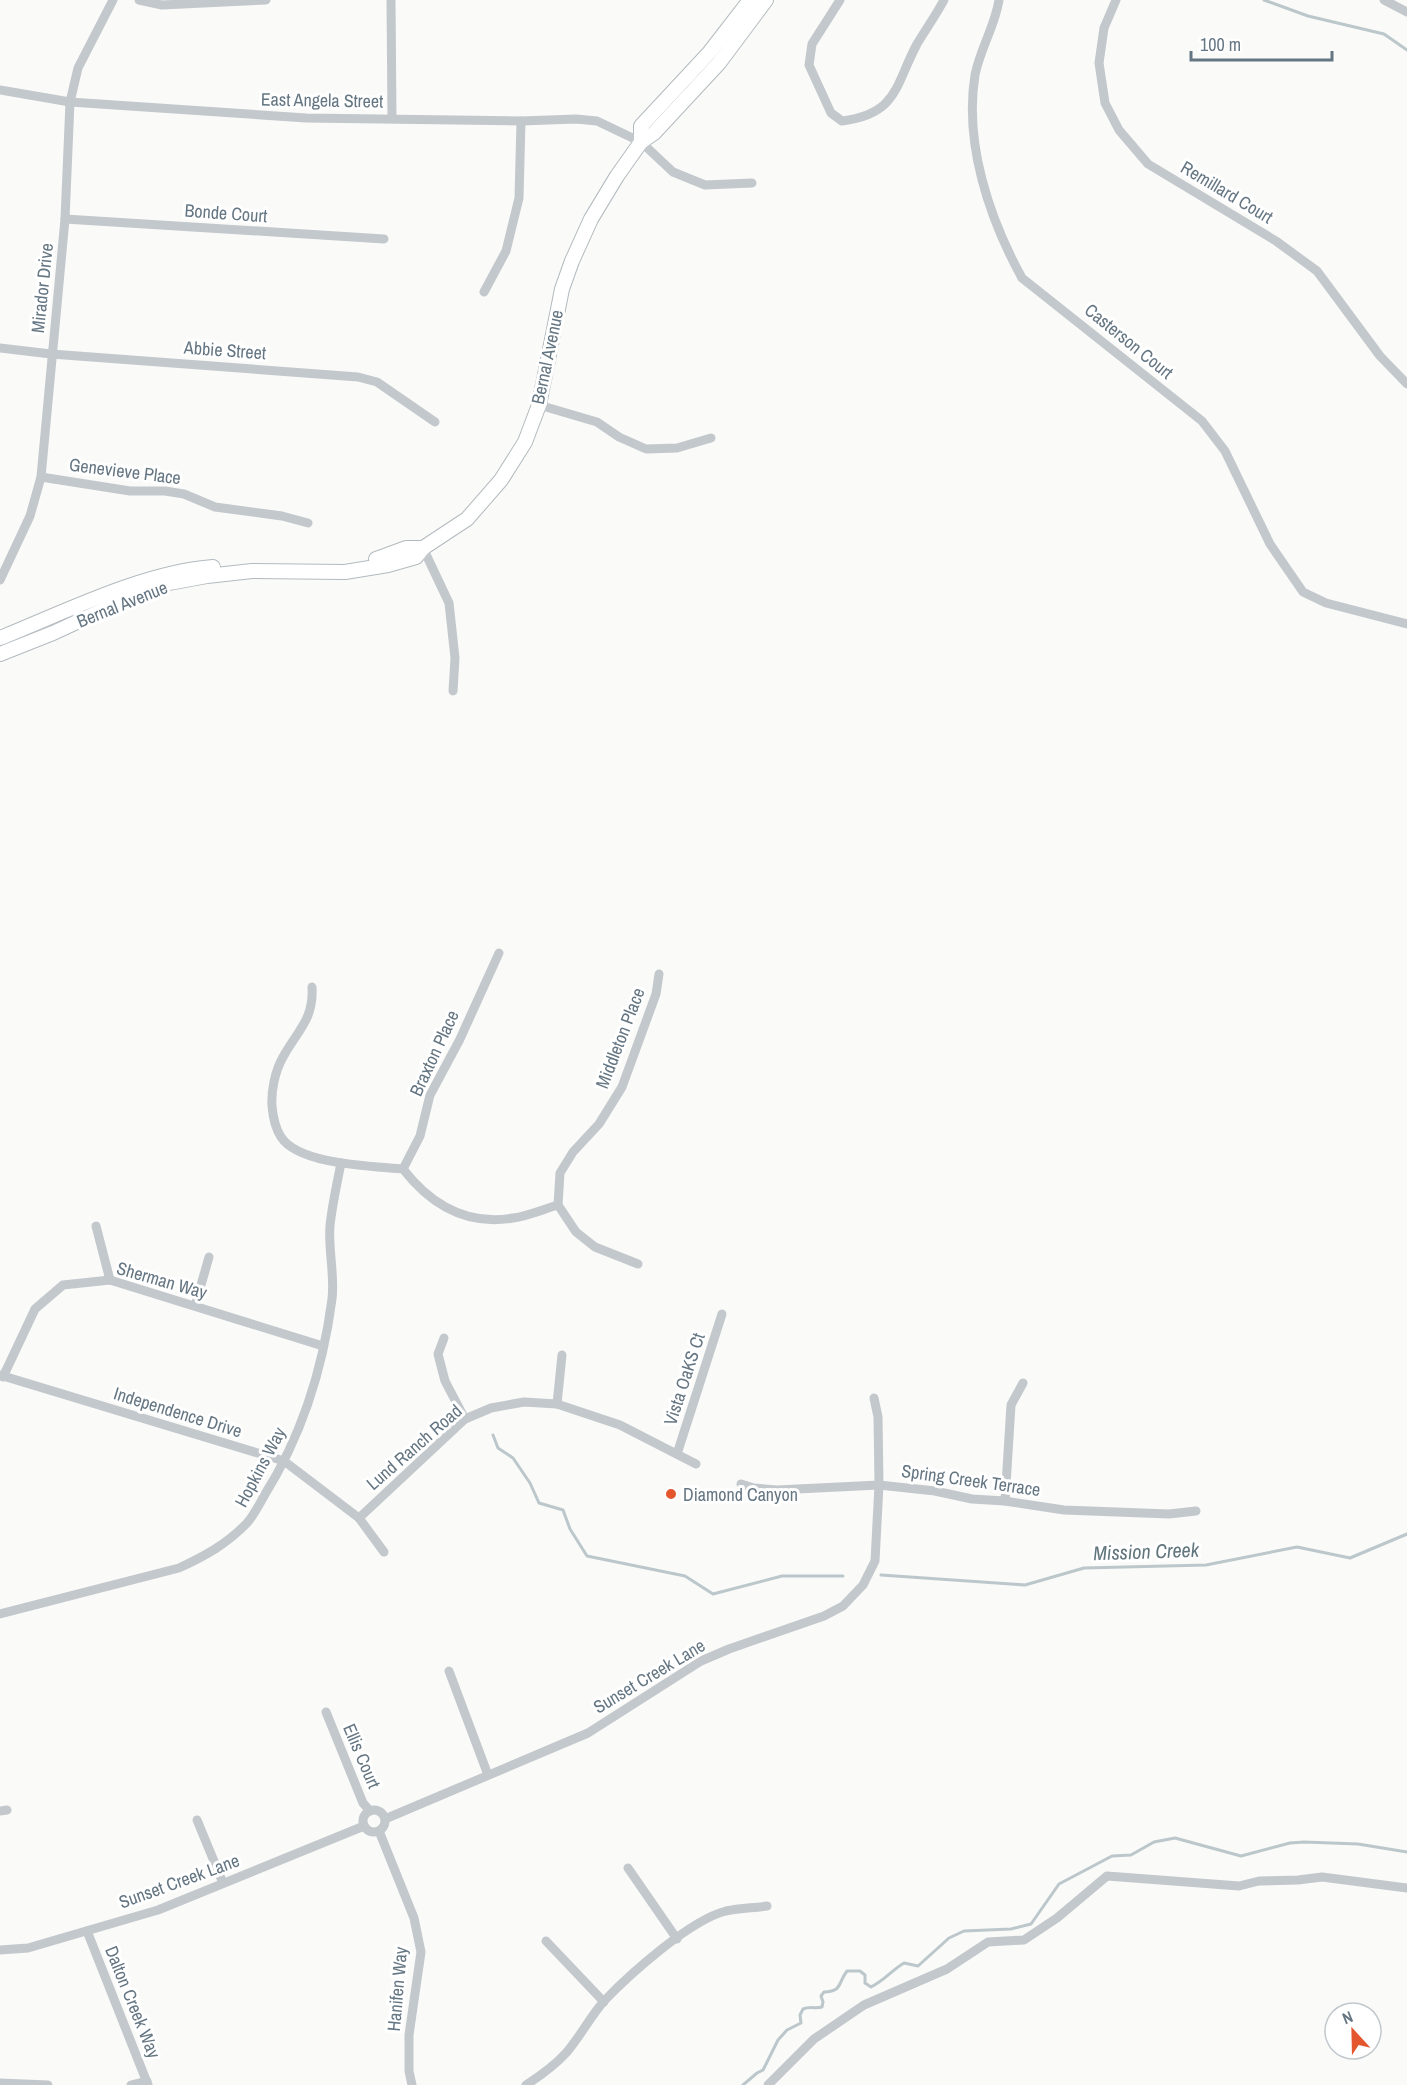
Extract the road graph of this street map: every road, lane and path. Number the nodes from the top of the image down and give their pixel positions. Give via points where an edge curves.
1 (113, 0) edge
2 (139, 0) edge
3 (266, 0) edge
4 (391, 0) edge
5 (750, 0) edge
6 (766, 0) edge
7 (840, 0) edge
8 (944, 0) edge
9 (999, 0) edge
10 (1116, 0) edge
11 (1384, 0) edge
12 (1407, 12) edge
13 (0, 90) edge
14 (70, 102) junction
15 (392, 118) junction
16 (521, 121) junction
17 (640, 142) junction
18 (752, 183) dead end
19 (65, 219) junction
20 (384, 239) dead end
21 (484, 292) dead end
22 (0, 348) edge
23 (51, 354) junction
24 (1407, 384) edge
25 (539, 405) junction
26 (435, 422) dead end
27 (711, 438) dead end
28 (41, 477) junction
29 (308, 523) dead end
30 (423, 548) junction
31 (0, 580) edge
32 (1407, 624) edge
33 (0, 638) edge
34 (0, 654) edge
35 (453, 691) dead end
36 (499, 953) dead end
37 (659, 974) dead end
38 (312, 987) dead end
39 (341, 1163) junction
40 (403, 1169) junction
41 (558, 1205) junction
42 (96, 1226) dead end
43 (209, 1257) dead end
44 (638, 1264) dead end
45 (110, 1280) junction
46 (195, 1306) junction
47 (722, 1314) dead end
48 (444, 1338) dead end
49 (323, 1346) junction
50 (562, 1354) dead end
51 (1, 1376) edge
52 (1023, 1383) dead end
53 (874, 1398) dead end
54 (557, 1404) junction
55 (465, 1419) junction
56 (676, 1454) junction
57 (284, 1461) junction
58 (696, 1464) dead end
59 (741, 1484) dead end
60 (879, 1485) junction
61 (1005, 1501) junction
62 (1196, 1511) dead end
63 (359, 1518) junction
64 (384, 1552) dead end
65 (0, 1614) edge
66 (449, 1671) dead end
67 (326, 1712) dead end
68 (488, 1775) junction
69 (370, 1811) junction
70 (385, 1819) junction
71 (197, 1820) dead end
72 (364, 1826) junction
73 (379, 1831) junction
74 (628, 1868) dead end
75 (224, 1883) junction
76 (1407, 1888) edge
77 (768, 1906) dead end
78 (87, 1931) junction
79 (677, 1939) junction
80 (546, 1941) dead end
81 (0, 1950) edge
82 (604, 2002) junction
83 (0, 2083) edge
84 (148, 2083) edge
85 (48, 2085) edge
86 (131, 2085) edge
87 (412, 2085) edge
88 (526, 2085) edge
89 (768, 2085) edge

1 - 14 street, Mirador Drive via 78,68
2 - 3 street via 162,5
4 - 15 street
5 - 17 main road, Bernal Avenue via 709,53 641,126
6 - 17 main road, Bernal Avenue via 719,63 654,133
7 - 8 street via 812,44 809,65 831,113 842,122 880,110 895,94 916,45
9 - 32 street, Casterson Court via 976,72 971,107 975,156 1005,247 1022,278 1202,421 1225,451 1270,544 1303,592 1326,603
10 - 24 street, Remillard Court via 1104,28 1099,63 1105,103 1119,130 1148,164 1276,241 1317,271 1380,356
11 - 12 street
13 - 14 street, East Angela Street
14 - 15 street, East Angela Street via 306,118
14 - 19 street, Mirador Drive
15 - 16 street, East Angela Street
16 - 17 street, East Angela Street via 576,118 597,122
16 - 21 street via 519,198 506,251
17 - 18 street, East Angela Street via 673,172 694,180 705,184
17 - 25 main road, Bernal Avenue via 616,176 572,261 556,312
19 - 20 street, Bonde Court
19 - 23 street, Mirador Drive
22 - 23 street, Abbie Street
23 - 26 street, Abbie Street via 358,377 377,382
23 - 28 street, Mirador Drive
25 - 27 street via 597,422 646,449 677,448
25 - 30 main road, Bernal Avenue via 525,442 501,480 467,519
28 - 29 street, Genevieve Place via 130,491 184,494 215,507
28 - 31 street, Mirador Drive via 30,516
30 - 33 main road, Bernal Avenue via 406,548 358,562 193,569 152,579
30 - 34 main road, Bernal Avenue via 416,557 345,572 252,571 170,584
30 - 35 street via 449,603 455,658
36 - 40 street, Braxton Place via 430,1095 420,1136
37 - 41 street, Middleton Place via 656,994 622,1087 560,1173
38 - 39 street via 313,1003 308,1017 281,1061 271,1094 273,1118 281,1138 293,1147 309,1156
39 - 40 street
39 - 49 street, Hopkins Way via 330,1227 332,1297
40 - 41 street via 418,1187 460,1215 513,1218
41 - 44 street via 576,1232 595,1247
42 - 45 street
43 - 46 street
45 - 46 street, Sherman Way
45 - 51 street, Sherman Way via 63,1285 35,1309
46 - 49 street, Sherman Way
47 - 56 street, Vista OaKS Ct
48 - 55 street via 438,1354 445,1381
49 - 57 street, Hopkins Way via 304,1417
50 - 54 street
51 - 57 street, Independence Drive
52 - 61 street via 1011,1405
53 - 60 street, Sunset Creek Lane
54 - 55 street, Lund Ranch Road via 524,1402 491,1408
54 - 56 street, Lund Ranch Road via 620,1425
55 - 63 street, Lund Ranch Road
56 - 58 street, Lund Ranch Road
57 - 63 street, Independence Drive
57 - 65 street, Hopkins Way via 249,1521 230,1540 205,1556 179,1568
59 - 60 street, Spring Creek Terrace via 777,1491
60 - 61 street, Spring Creek Terrace
60 - 68 street, Sunset Creek Lane via 875,1562 863,1585 843,1606 701,1661 588,1733
61 - 62 street, Spring Creek Terrace via 1098,1512
63 - 64 street, Independence Drive
66 - 68 street
67 - 69 street, Ellis Court via 363,1803
68 - 70 street, Sunset Creek Lane
69 - 70 street via 378,1811
69 - 72 street via 363,1818
70 - 73 street
71 - 75 street
72 - 73 street via 372,1832
72 - 75 street, Sunset Creek Lane
73 - 87 street, Hanifen Way via 414,1918 421,1952 409,2035
74 - 79 street
75 - 78 street, Sunset Creek Lane via 158,1910
76 - 89 street via 1322,1877 1239,1886 1107,1876 1024,1940 988,1942 947,1969 864,2005 814,2040
77 - 79 street via 726,1912
78 - 81 street, Sunset Creek Lane via 28,1948
78 - 84 street, Dalton Creek Way
79 - 82 street
80 - 82 street
82 - 88 street via 565,2054
83 - 85 street
84 - 86 street

